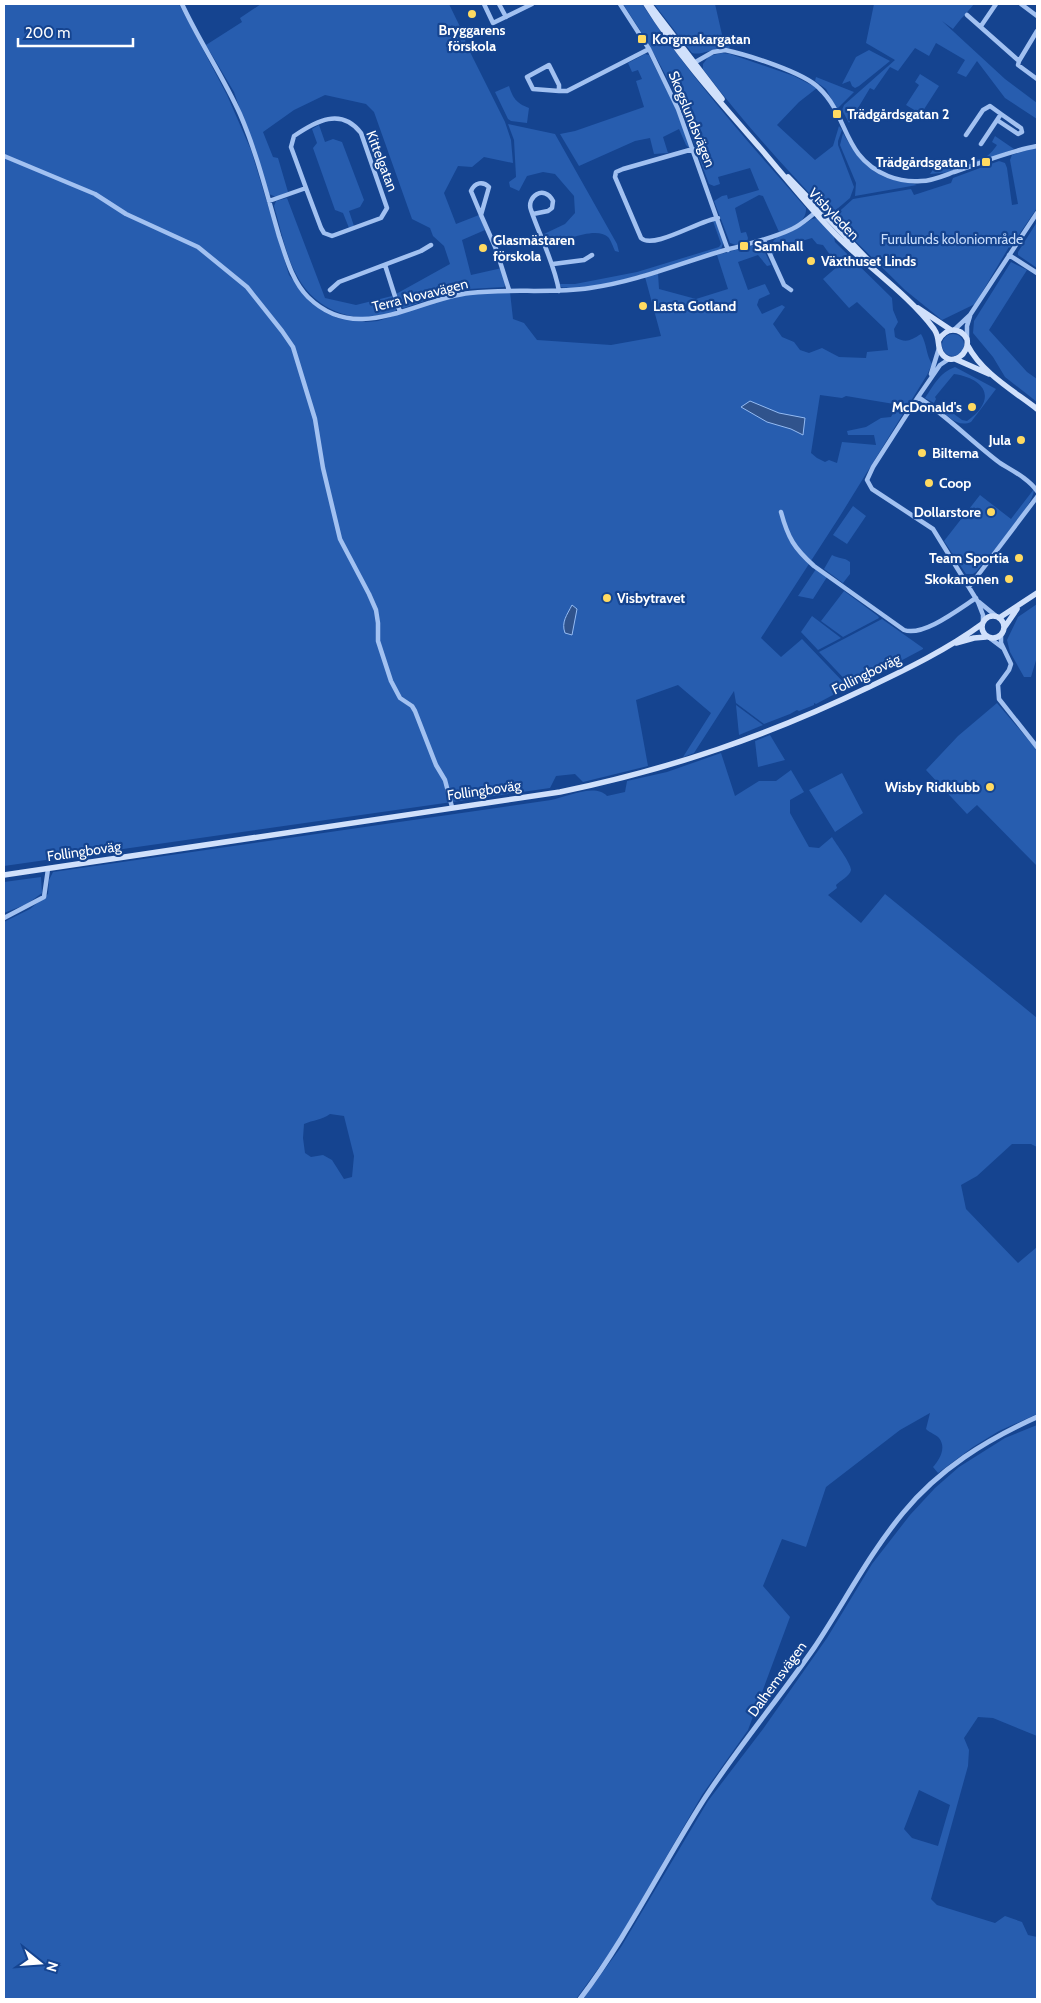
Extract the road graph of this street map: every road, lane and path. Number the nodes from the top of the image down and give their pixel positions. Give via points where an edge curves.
1 (182, 4) edge
2 (484, 4) edge
3 (500, 4) edge
4 (532, 4) edge
5 (620, 4) edge
6 (646, 4) edge
7 (650, 4) edge
8 (996, 4) edge
9 (1021, 4) edge
10 (967, 15) dead end
11 (1037, 16) edge
12 (506, 17) junction
13 (981, 26) junction
14 (1037, 32) edge
15 (649, 50) junction
16 (1018, 61) junction
17 (692, 65) junction
18 (1037, 79) edge
19 (559, 91) junction
20 (1001, 114) junction
21 (997, 120) junction
22 (966, 135) dead end
23 (981, 144) dead end
24 (1037, 146) edge
25 (693, 149) junction
26 (4, 156) edge
27 (306, 188) junction
28 (269, 201) junction
29 (817, 212) junction
30 (1037, 213) edge
31 (533, 214) junction
32 (481, 215) junction
33 (718, 218) junction
34 (764, 240) junction
35 (431, 246) dead end
36 (728, 250) junction
37 (592, 255) dead end
38 (1009, 255) junction
39 (553, 264) junction
40 (385, 265) junction
41 (1037, 274) edge
42 (330, 290) dead end
43 (509, 290) junction
44 (791, 290) dead end
45 (559, 291) junction
46 (908, 301) junction
47 (400, 312) junction
48 (970, 315) junction
49 (952, 330) junction
50 (939, 340) junction
51 (968, 343) junction
52 (939, 348) junction
53 (952, 359) junction
54 (928, 380) junction
55 (1002, 382) junction
56 (918, 397) junction
57 (1037, 409) edge
58 (1037, 491) edge
59 (1037, 497) edge
60 (781, 512) dead end
61 (969, 587) junction
62 (1037, 593) edge
63 (977, 600) junction
64 (1026, 600) junction
65 (998, 617) junction
66 (982, 622) junction
67 (1004, 629) junction
68 (1001, 635) junction
69 (988, 638) junction
70 (944, 647) junction
71 (1004, 649) junction
72 (1037, 747) edge
73 (452, 807) junction
74 (48, 868) junction
75 (4, 875) edge
76 (4, 918) edge
77 (1037, 1417) edge
78 (580, 1999) edge

1 - 28 street, Terra Novavägen via 240,115
2 - 12 street via 493,23
3 - 12 street
4 - 12 street
5 - 15 street, Skogslundsvägen
6 - 17 main road, Visbyleden
7 - 17 main road, Visbyleden
8 - 13 street
9 - 11 street
10 - 13 street
13 - 16 street
14 - 16 street
15 - 19 street via 567,91
15 - 25 street, Skogslundsvägen via 674,100
16 - 18 street via 1018,65
17 - 24 street via 712,52 725,50 812,81 827,96 862,159 876,170 898,179 920,182 940,178
17 - 29 main road, Visbyleden
19 - 19 street via 549,65 527,77 533,89
20 - 21 street
20 - 21 street via 1022,132 1018,134
20 - 22 street via 990,106 983,110
21 - 23 street
25 - 33 street, Skogslundsvägen
25 - 33 street via 623,168 616,172 615,177 644,241 672,236
26 - 73 street via 95,194 126,214 198,247 247,287 293,347 315,419 340,539 376,610 378,641 391,681 400,698 415,711 445,780
27 - 27 street, Kittelgatan via 320,228 332,236 381,218 386,208 361,134 347,121 326,118 294,136 291,147
27 - 28 street
28 - 47 street, Terra Novavägen via 292,275 315,303 350,319 372,319
29 - 34 street, Terra Novavägen via 792,229
29 - 46 main road, Visbyleden
30 - 38 street
31 - 31 street via 530,208 533,197 539,192 548,194 553,201 552,208
31 - 39 street
32 - 32 street via 471,190 479,183 489,187
32 - 43 street
33 - 36 street, Skogslundsvägen
34 - 36 street, Terra Novavägen
34 - 44 street via 784,285
35 - 40 street
36 - 45 street, Terra Novavägen via 611,284
37 - 39 street via 584,260
38 - 41 street
38 - 48 street
39 - 45 street
40 - 42 street via 339,282
40 - 47 street
43 - 45 street, Terra Novavägen
43 - 47 street, Terra Novavägen via 447,297
46 - 49 main road, Visbyleden
46 - 50 main road, Visbyleden via 933,328
48 - 49 street
48 - 51 street
49 - 50 main road via 944,332
49 - 51 main road via 962,332
50 - 52 main road
51 - 53 main road via 964,354
51 - 55 main road via 978,361
52 - 53 main road via 942,355
52 - 54 street
53 - 54 street via 942,363
53 - 55 main road via 974,366
54 - 56 street
55 - 57 main road
56 - 58 street
56 - 61 street via 867,480 872,488 933,530
59 - 61 street
60 - 63 street via 787,534 803,556 904,630 914,632 927,627
61 - 63 street
62 - 64 main road
63 - 65 street
63 - 66 street via 983,615
64 - 65 main road
64 - 67 main road
65 - 66 main road via 988,617
65 - 67 main road
66 - 69 main road via 982,632
66 - 70 main road, Follingboväg
67 - 68 main road
68 - 69 main road
68 - 71 street
69 - 70 main road, Follingboväg via 974,638
69 - 71 street
70 - 73 main road, Follingboväg via 815,713 685,761 560,792
71 - 72 street via 1011,664 998,685 1000,699
73 - 74 main road, Follingboväg
74 - 75 main road, Follingboväg
74 - 76 street via 44,898
77 - 78 street, Dalhemsvägen via 1000,1434 962,1458 904,1512 804,1662 704,1799 618,1945

